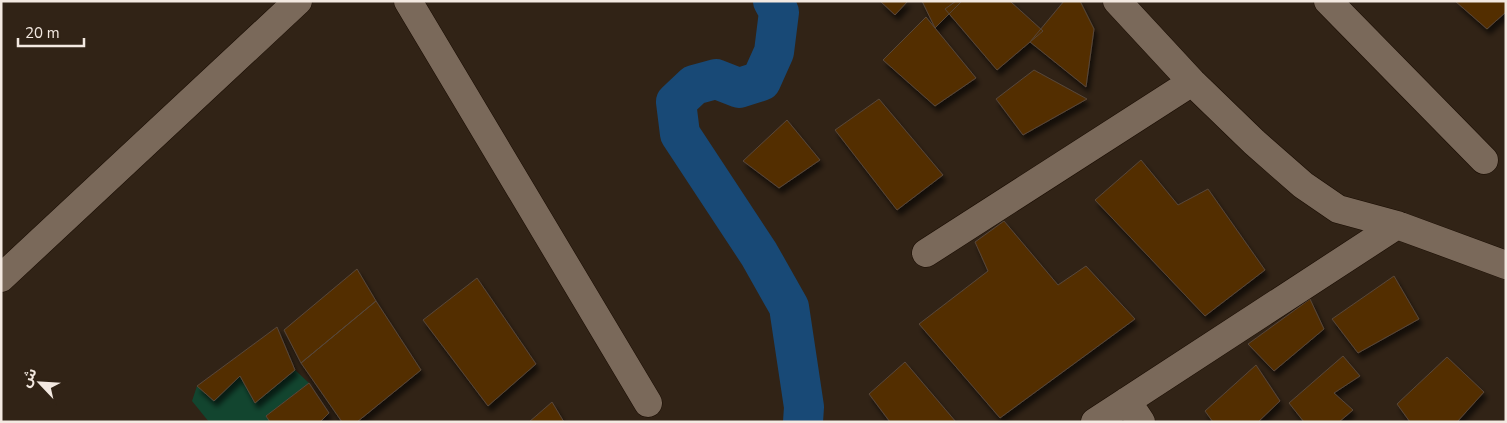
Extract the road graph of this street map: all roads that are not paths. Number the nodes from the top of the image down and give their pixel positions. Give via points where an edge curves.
1 (298, 1) edge
2 (408, 1) edge
3 (1117, 1) edge
4 (1328, 1) edge
5 (1192, 82) junction
6 (1484, 160) dead end
7 (1397, 225) junction
8 (926, 253) dead end
9 (1506, 265) edge
10 (1, 278) edge
11 (648, 403) dead end
12 (1134, 411) edge
13 (1095, 422) edge

1 - 10 street
2 - 11 street
3 - 5 street
4 - 6 street
5 - 7 street via 1254,142 1338,209
5 - 8 street
7 - 9 street
7 - 12 street
12 - 13 street

